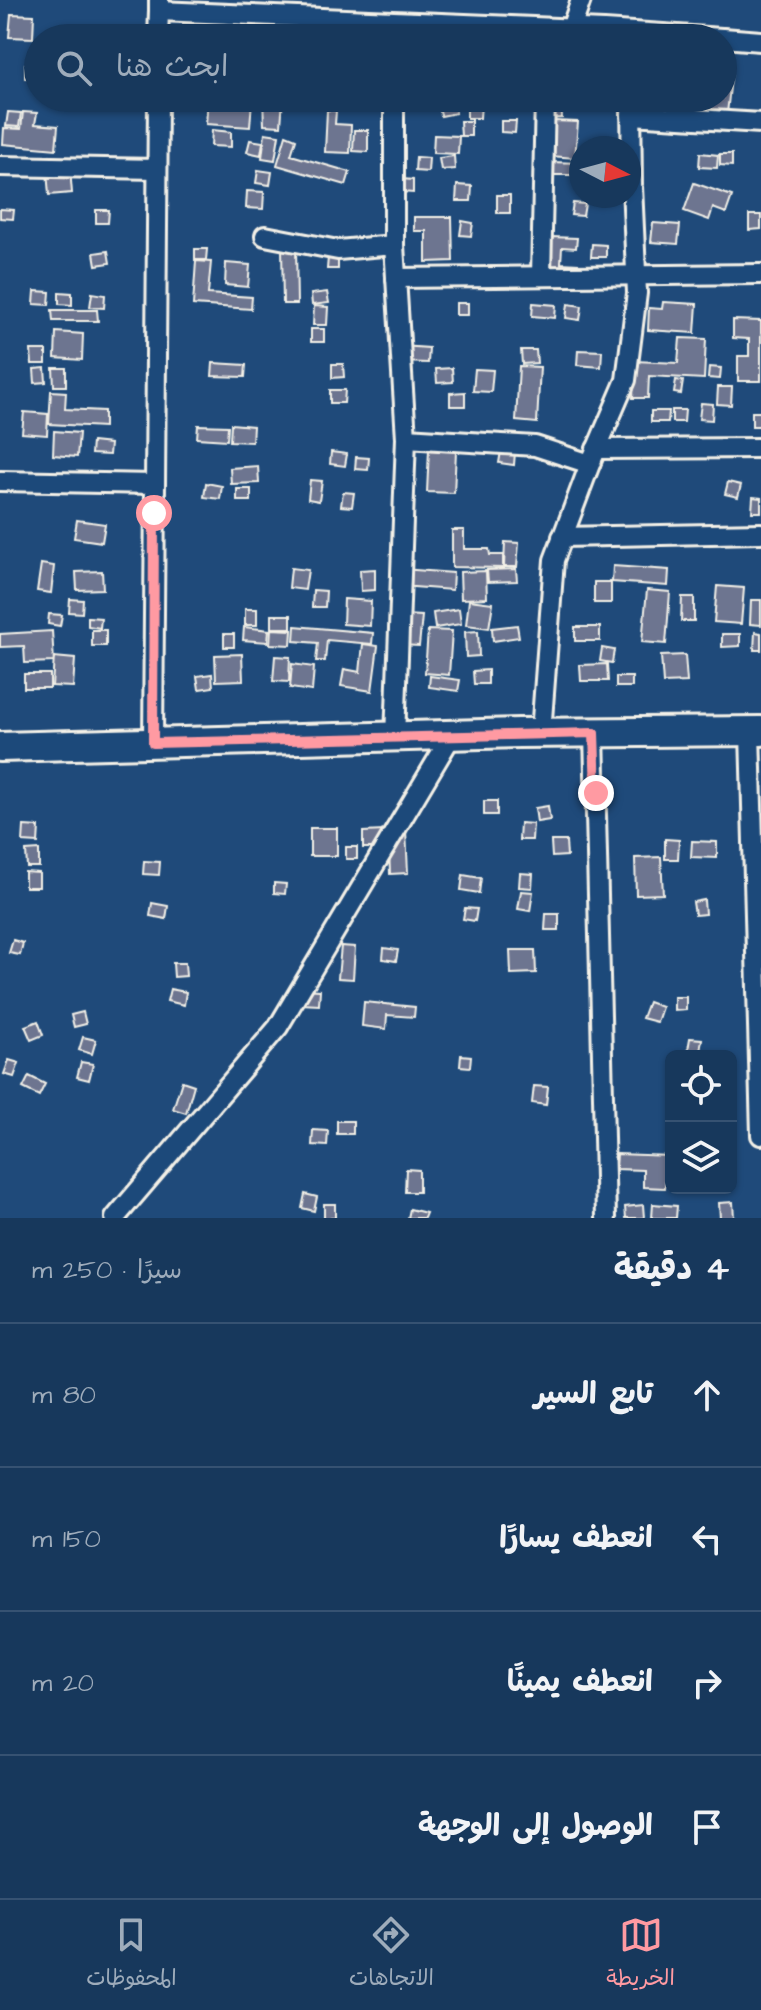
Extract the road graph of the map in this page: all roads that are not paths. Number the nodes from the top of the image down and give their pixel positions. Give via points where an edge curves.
1 (581, 0) edge
2 (159, 6) edge
3 (296, 8) edge
4 (367, 24) edge
5 (573, 24) edge
6 (737, 39) edge
7 (761, 41) edge
8 (158, 112) edge
9 (394, 112) edge
10 (545, 112) edge
11 (631, 112) edge
12 (672, 112) edge
13 (761, 123) edge
14 (0, 166) edge
15 (157, 169) junction
16 (265, 236) dead end
17 (394, 245) junction
18 (761, 274) edge
19 (636, 275) junction
20 (541, 276) junction
21 (396, 278) junction
22 (406, 438) junction
23 (761, 448) edge
24 (593, 456) junction
25 (0, 481) edge
26 (154, 484) junction
27 (761, 533) edge
28 (562, 537) junction
29 (756, 732) edge
30 (541, 733) junction
31 (594, 733) junction
32 (452, 735) junction
33 (395, 738) junction
34 (153, 743) junction
35 (0, 747) edge
36 (758, 912) edge
37 (761, 1135) edge
38 (115, 1218) edge
39 (606, 1218) edge

1 - 5 street
2 - 3 street
3 - 4 street
6 - 7 street
8 - 15 street
9 - 17 street
10 - 20 street
11 - 19 street
12 - 13 street
14 - 15 street
15 - 26 street
16 - 17 street via 338,250
17 - 21 street
18 - 19 street
19 - 20 street
19 - 24 street via 626,380
20 - 21 street
21 - 22 street
22 - 24 street via 535,446
22 - 33 street
23 - 24 street
24 - 28 street
25 - 26 street
26 - 34 street
27 - 28 street
28 - 30 street via 554,560
29 - 31 main road
29 - 36 street
30 - 31 main road
30 - 32 main road
31 - 39 street
32 - 33 main road
32 - 38 street via 278,1027
33 - 34 main road
34 - 35 main road
36 - 37 street

